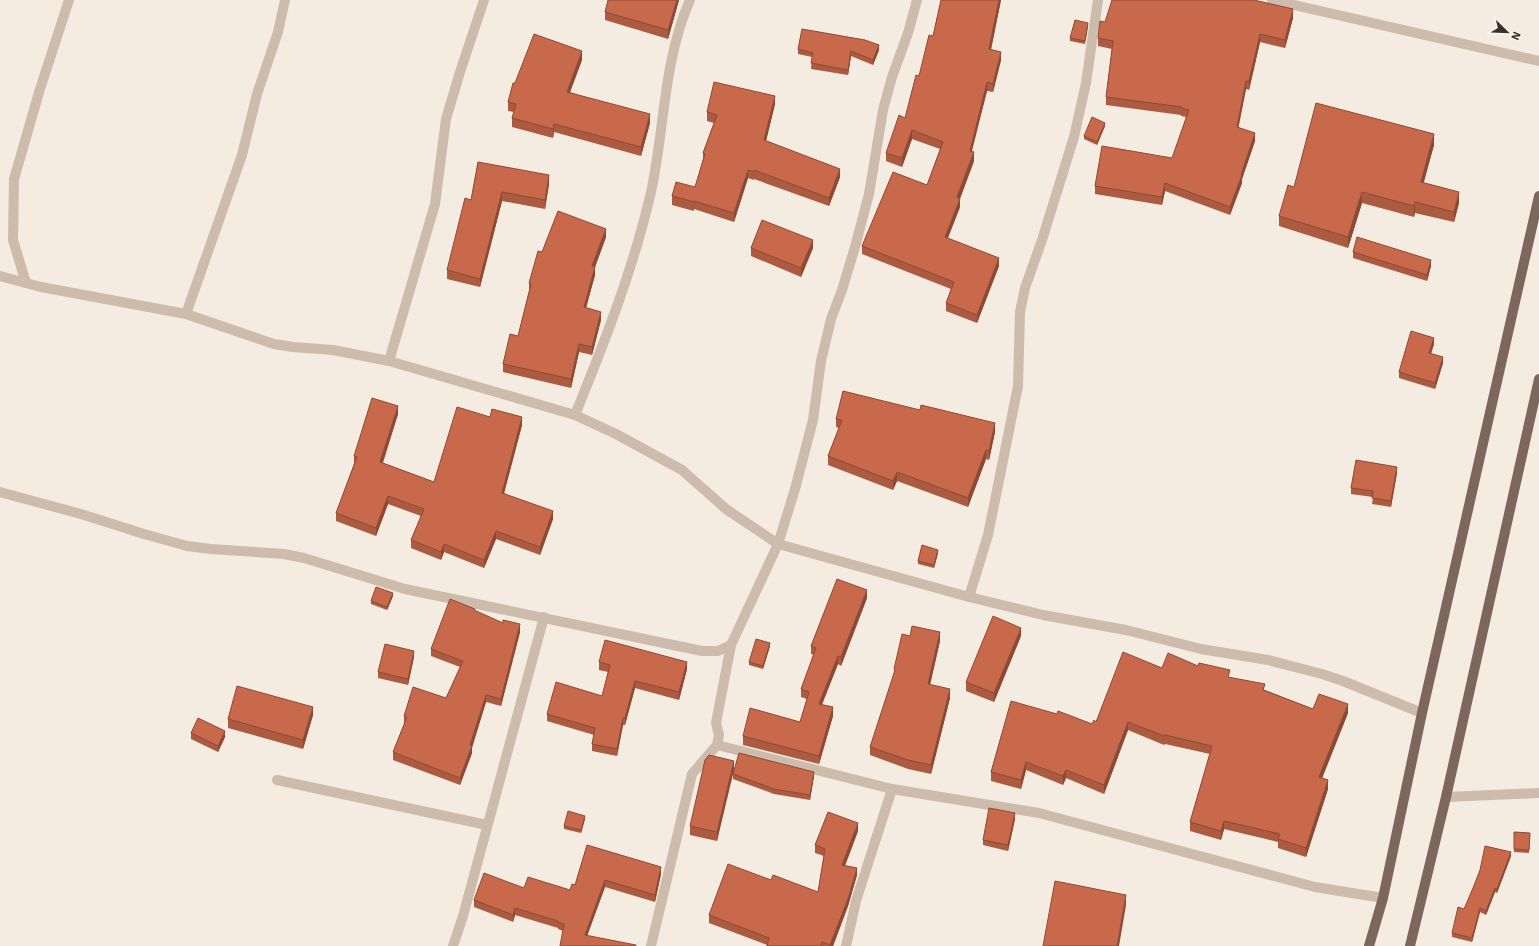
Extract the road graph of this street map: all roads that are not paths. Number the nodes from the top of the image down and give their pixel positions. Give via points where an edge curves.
1 (69, 0) edge
2 (285, 0) edge
3 (484, 0) edge
4 (690, 0) edge
5 (917, 0) edge
6 (1098, 0) edge
7 (1272, 0) edge
8 (1539, 61) edge
9 (1539, 196) edge
10 (0, 276) edge
11 (26, 283) junction
12 (186, 314) junction
13 (389, 361) junction
14 (1539, 379) edge
15 (575, 415) junction
16 (0, 492) edge
17 (778, 544) junction
18 (969, 597) junction
19 (544, 617) junction
20 (731, 645) junction
21 (1422, 713) junction
22 (716, 745) junction
23 (277, 780) dead end
24 (892, 789) junction
25 (1539, 792) edge
26 (1446, 797) junction
27 (487, 825) junction
28 (1383, 898) junction
29 (453, 946) edge
30 (651, 946) edge
31 (846, 946) edge
32 (1369, 946) edge
33 (1410, 946) edge

1 - 11 street via 14,179 13,240
2 - 12 street via 242,155
3 - 13 street via 446,119 435,204
4 - 15 street via 678,34 668,80 651,190 637,247 610,329
5 - 17 street via 883,110 869,194 842,290 831,319 821,361 809,439
6 - 18 street via 1086,83 1074,137 1025,288 1020,312 1018,386 988,535
7 - 8 street
9 - 21 main road
10 - 11 street
11 - 12 street
12 - 13 street via 274,344 333,350
13 - 15 street
14 - 26 main road
15 - 17 street via 682,470 726,508
16 - 19 street via 187,546 211,550 284,554 405,589
17 - 18 street
17 - 20 street
18 - 21 street via 1043,615 1126,630 1200,649 1268,660 1343,681
19 - 20 street via 702,651 718,651
19 - 27 street
20 - 22 street via 716,723 719,736
21 - 28 main road
22 - 24 street
22 - 30 street via 692,774
23 - 27 street
24 - 28 street via 1039,813 1315,887
24 - 31 street via 856,901
25 - 26 street
26 - 33 main road
27 - 29 street
28 - 32 main road

